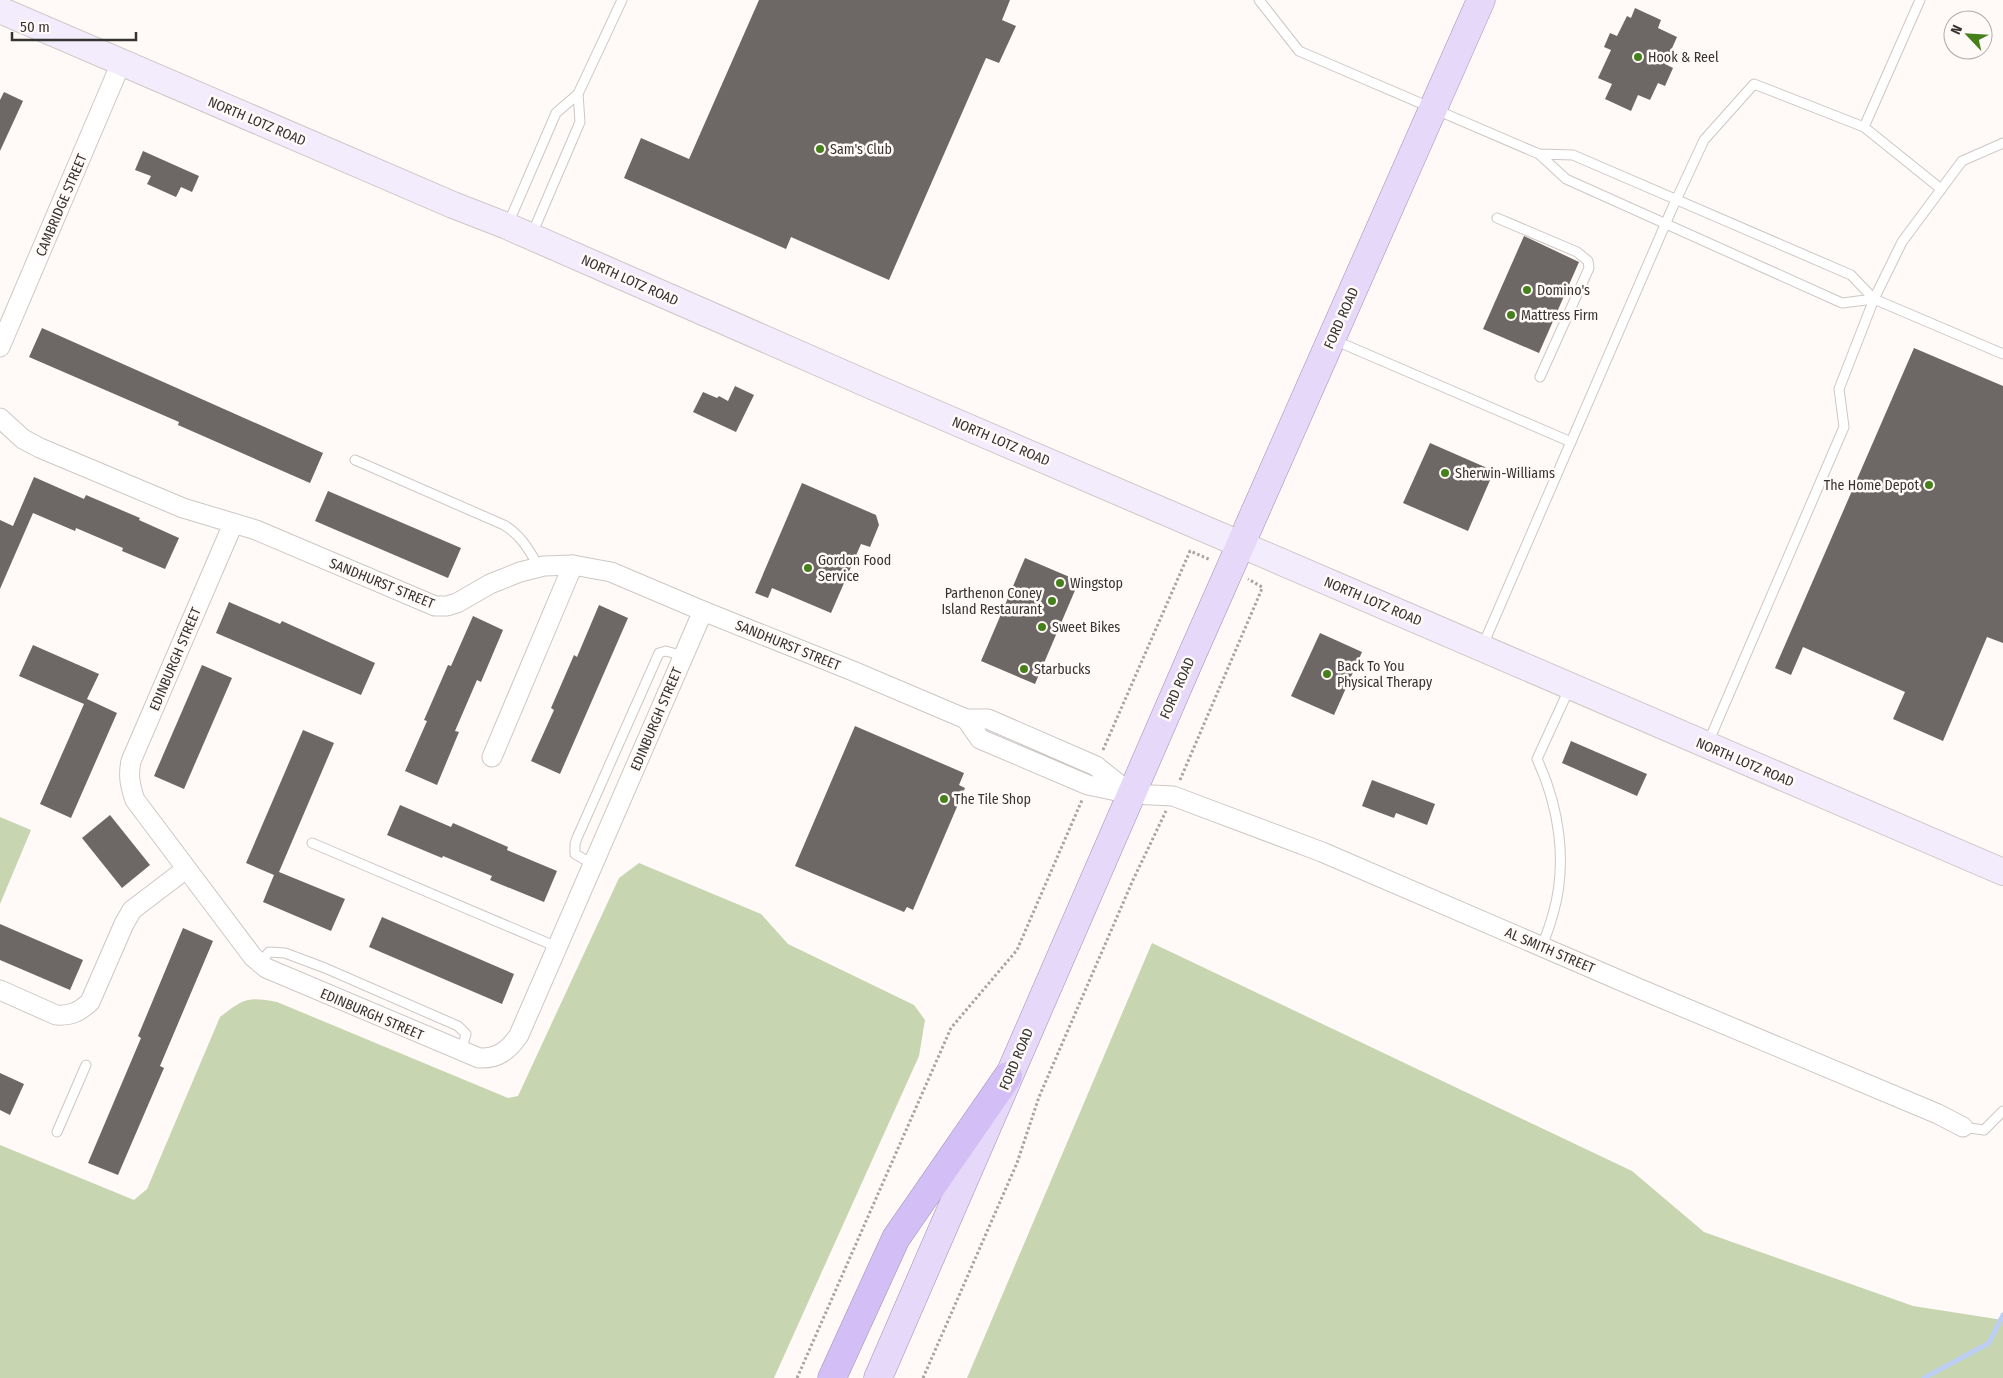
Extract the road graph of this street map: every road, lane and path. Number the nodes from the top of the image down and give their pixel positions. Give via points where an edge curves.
1 (622, 0) edge
2 (1259, 0) edge
3 (1481, 0) edge
4 (1920, 0) edge
5 (0, 10) edge
6 (122, 63) junction
7 (578, 94) junction
8 (1433, 108) junction
9 (1864, 127) junction
10 (2003, 143) edge
11 (1539, 154) junction
12 (1941, 189) junction
13 (1676, 199) junction
14 (1497, 218) dead end
15 (1665, 224) junction
16 (507, 226) junction
17 (531, 237) junction
18 (1874, 298) junction
19 (8, 306) edge
20 (1332, 339) junction
21 (0, 347) edge
22 (2003, 354) edge
23 (1540, 376) dead end
24 (0, 418) edge
25 (1571, 442) junction
26 (355, 460) dead end
27 (233, 524) junction
28 (1241, 544) junction
29 (573, 565) junction
30 (540, 567) junction
31 (703, 611) junction
32 (1481, 648) junction
33 (683, 656) junction
34 (1570, 686) junction
35 (1707, 746) junction
36 (492, 757) dead end
37 (1131, 794) junction
38 (312, 843) dead end
39 (593, 864) junction
40 (186, 869) junction
41 (2003, 872) edge
42 (1542, 946) junction
43 (557, 947) junction
44 (0, 990) edge
45 (86, 1065) dead end
46 (1008, 1076) junction
47 (2003, 1111) edge
48 (1963, 1127) joint
49 (57, 1132) dead end
50 (832, 1378) edge
51 (878, 1378) edge

1 - 7 lane
2 - 8 lane via 1300,51
3 - 8 main road, FORD ROAD
4 - 9 lane
5 - 6 street, NORTH LOTZ ROAD
6 - 16 street, NORTH LOTZ ROAD
6 - 19 street, CAMBRIDGE STREET
7 - 16 lane via 556,114
7 - 17 lane via 580,122
8 - 11 lane
8 - 20 main road, FORD ROAD
9 - 12 lane
9 - 13 lane via 1754,84 1704,140
10 - 12 lane via 1962,161
11 - 13 lane via 1574,156
11 - 15 lane via 1566,179
12 - 18 lane via 1902,242
13 - 15 lane
13 - 18 lane via 1851,275
14 - 23 lane via 1577,252 1588,261 1589,268
15 - 18 lane via 1842,303
15 - 25 lane
16 - 17 street, NORTH LOTZ ROAD
17 - 28 street, NORTH LOTZ ROAD
18 - 22 lane
18 - 35 lane via 1840,389 1844,427
19 - 21 street, CAMBRIDGE STREET
20 - 25 lane
20 - 28 main road, FORD ROAD
24 - 27 street, SANDHURST STREET via 23,439 40,448 182,508
25 - 32 lane
26 - 30 lane via 504,525 521,538
27 - 30 street, SANDHURST STREET via 256,530 435,606 457,603 490,584
27 - 40 street, EDINBURGH STREET via 129,770 135,800
28 - 32 street, NORTH LOTZ ROAD
28 - 37 main road, FORD ROAD
29 - 30 street, SANDHURST STREET
29 - 31 street, SANDHURST STREET via 611,572
29 - 36 street
31 - 33 street, EDINBURGH STREET
31 - 37 street, SANDHURST STREET via 966,719 980,739 1088,786
32 - 34 street, NORTH LOTZ ROAD
33 - 39 street, EDINBURGH STREET
33 - 39 lane via 666,651 659,653 577,838 575,854
34 - 35 street, NORTH LOTZ ROAD
34 - 42 lane via 1538,759 1557,820 1560,855 1554,914
35 - 41 street, NORTH LOTZ ROAD
37 - 42 street, AL SMITH STREET via 1173,796 1322,852
37 - 46 main road, FORD ROAD
38 - 43 lane
39 - 43 street, EDINBURGH STREET
40 - 43 street, EDINBURGH STREET via 253,957 266,968 471,1056 487,1058 500,1055 511,1047
40 - 44 street via 132,910 90,1002 80,1011 66,1016 56,1015
42 - 48 street, AL SMITH STREET
45 - 49 lane
46 - 50 highway via 896,1238
46 - 51 main road, FORD ROAD
47 - 48 lane via 1984,1130

